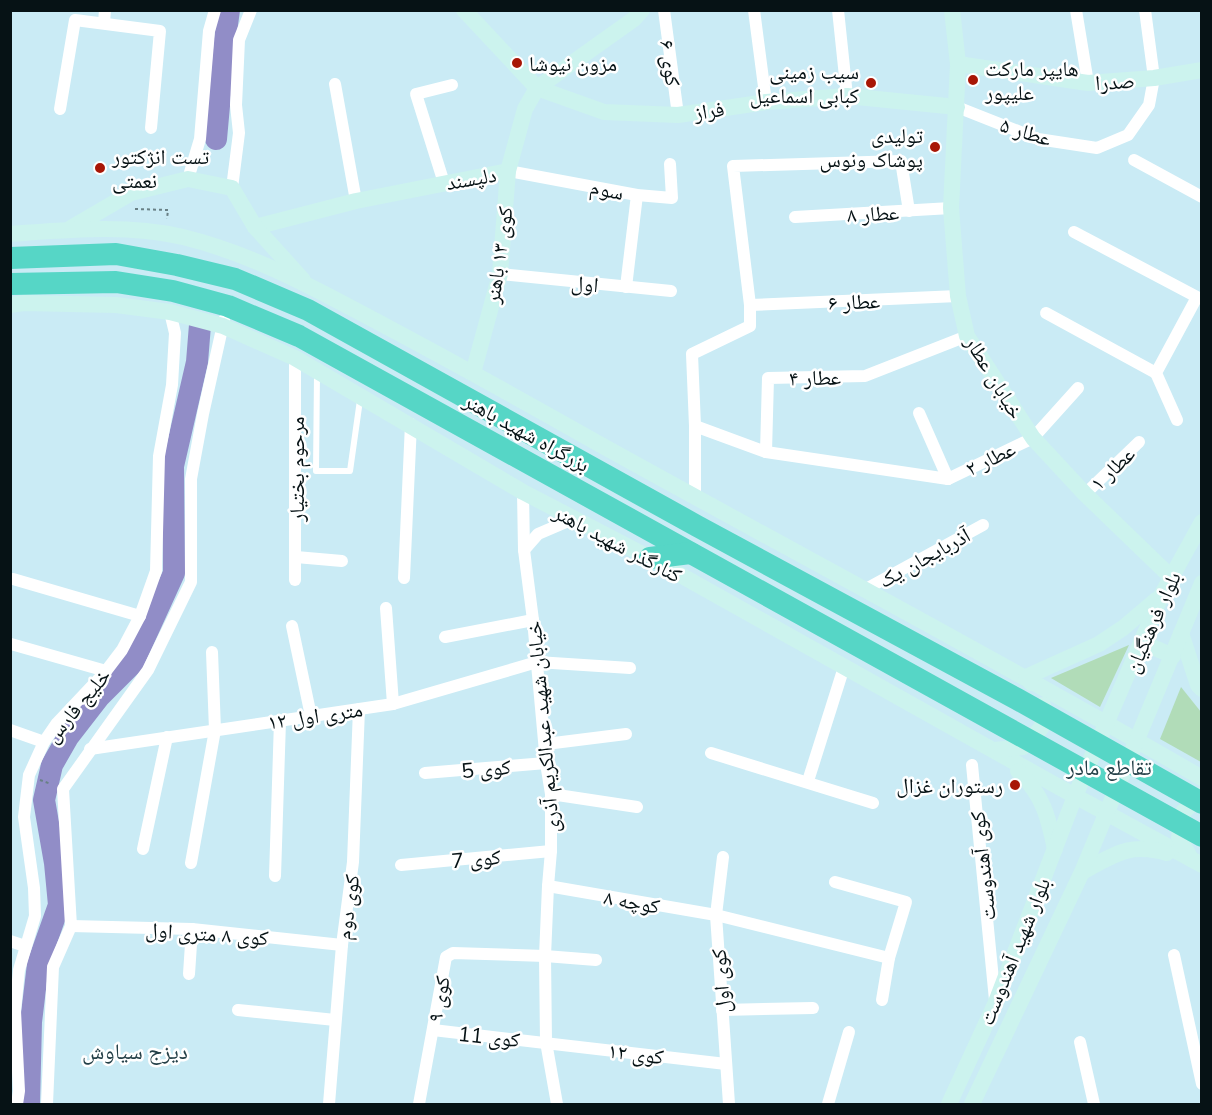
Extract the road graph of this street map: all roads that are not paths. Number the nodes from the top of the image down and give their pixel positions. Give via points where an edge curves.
1 (215, 10) edge
2 (251, 10) edge
3 (464, 10) edge
4 (664, 10) edge
5 (754, 10) edge
6 (838, 10) edge
7 (952, 10) edge
8 (1076, 10) edge
9 (1145, 10) edge
10 (634, 13) edge
11 (104, 17) edge
12 (958, 64) junction
13 (1202, 70) edge
14 (1154, 78) junction
15 (1088, 83) junction
16 (335, 84) dead end
17 (452, 85) dead end
18 (537, 88) junction
19 (847, 96) junction
20 (766, 102) junction
21 (957, 107) junction
22 (60, 109) dead end
23 (678, 115) junction
24 (151, 128) dead end
25 (1134, 160) dead end
26 (670, 164) dead end
27 (508, 171) junction
28 (188, 179) junction
29 (444, 183) junction
30 (232, 188) junction
31 (637, 195) junction
32 (1202, 197) edge
33 (356, 201) junction
34 (951, 208) junction
35 (909, 211) junction
36 (795, 217) dead end
37 (255, 227) junction
38 (67, 231) junction
39 (1074, 232) dead end
40 (10, 234) edge
41 (10, 258) edge
42 (500, 274) junction
43 (10, 284) edge
44 (626, 287) junction
45 (314, 288) junction
46 (671, 291) dead end
47 (958, 296) junction
48 (1199, 298) edge
49 (750, 305) junction
50 (10, 306) edge
51 (170, 312) junction
52 (1046, 313) dead end
53 (225, 316) junction
54 (967, 336) junction
55 (369, 342) junction
56 (295, 358) junction
57 (411, 368) junction
58 (317, 370) junction
59 (469, 371) junction
60 (1156, 373) junction
61 (1078, 388) dead end
62 (361, 396) junction
63 (919, 413) dead end
64 (1177, 420) dead end
65 (411, 424) junction
66 (695, 426) junction
67 (1033, 438) junction
68 (1139, 441) dead end
69 (766, 453) junction
70 (948, 479) junction
71 (523, 492) junction
72 (1085, 494) junction
73 (695, 498) junction
74 (573, 519) junction
75 (1202, 522) edge
76 (983, 525) dead end
77 (524, 550) junction
78 (690, 553) junction
79 (297, 556) junction
80 (650, 558) junction
81 (342, 561) dead end
82 (1171, 577) junction
83 (404, 578) dead end
84 (13, 579) dead end
85 (296, 580) dead end
86 (1202, 583) edge
87 (866, 589) junction
88 (1161, 596) junction
89 (386, 608) dead end
90 (140, 616) junction
91 (533, 620) junction
92 (292, 626) dead end
93 (1181, 633) junction
94 (445, 638) dead end
95 (1141, 642) junction
96 (11, 644) edge
97 (212, 652) dead end
98 (1173, 656) junction
99 (537, 663) junction
100 (844, 667) junction
101 (630, 668) dead end
102 (106, 671) junction
103 (1026, 677) junction
104 (1202, 689) edge
105 (393, 704) junction
106 (359, 709) junction
107 (311, 716) junction
108 (280, 721) junction
109 (1107, 725) junction
110 (10, 730) edge
111 (215, 730) junction
112 (626, 734) dead end
113 (167, 737) junction
114 (1137, 741) junction
115 (44, 742) junction
116 (546, 744) junction
117 (90, 749) junction
118 (995, 750) junction
119 (711, 753) dead end
120 (546, 763) junction
121 (972, 765) dead end
122 (425, 773) dead end
123 (1202, 778) edge
124 (808, 781) junction
125 (551, 794) junction
126 (1202, 795) edge
127 (1075, 796) junction
128 (873, 803) dead end
129 (1202, 803) edge
130 (637, 807) dead end
131 (1106, 813) junction
132 (1202, 836) edge
133 (143, 849) dead end
134 (1055, 849) junction
135 (552, 851) junction
136 (723, 857) dead end
137 (1196, 862) edge
138 (191, 863) dead end
139 (401, 865) dead end
140 (1082, 872) junction
141 (275, 876) dead end
142 (835, 882) dead end
143 (548, 886) junction
144 (716, 915) junction
145 (71, 926) junction
146 (192, 929) junction
147 (10, 941) edge
148 (342, 945) junction
149 (25, 946) junction
150 (1174, 955) dead end
151 (545, 956) junction
152 (889, 958) junction
153 (596, 960) dead end
154 (189, 974) dead end
155 (13, 996) edge
156 (882, 1000) dead end
157 (996, 1002) junction
158 (813, 1008) dead end
159 (238, 1010) dead end
160 (722, 1011) junction
161 (335, 1020) junction
162 (433, 1030) junction
163 (849, 1032) dead end
164 (546, 1042) junction
165 (1080, 1042) dead end
166 (726, 1064) junction
167 (959, 1082) junction
168 (1202, 1084) edge
169 (975, 1097) edge
170 (17, 1104) edge
171 (47, 1104) edge
172 (329, 1104) edge
173 (419, 1104) edge
174 (557, 1104) edge
175 (729, 1104) edge
176 (828, 1104) edge
177 (949, 1104) edge
178 (1094, 1104) edge

1 - 28 street via 209,31 200,139
2 - 30 street via 240,40 236,105 239,133
3 - 18 main road
4 - 23 street, کوی ۶
5 - 20 street
6 - 19 street
7 - 12 main road, خیابان عطار
8 - 15 street
9 - 14 street
10 - 18 main road, دلپسند
11 - 22 street via 75,20
11 - 24 street via 160,31
12 - 15 main road, صدرا
12 - 21 main road, خیابان عطار
13 - 14 main road, صدرا
14 - 15 main road, صدرا
14 - 21 street, عطار ۵ via 1149,105 1128,135 1097,148 1038,139
16 - 33 street
17 - 29 street via 416,94
18 - 23 main road, فراز via 604,112
18 - 27 main road, دلپسند via 525,110
19 - 20 main road, فراز
19 - 21 main road, فراز
20 - 23 main road, فراز
21 - 34 main road, خیابان عطار
25 - 32 street
26 - 31 street, سوم via 672,198
27 - 29 main road, دلپسند
27 - 31 street, سوم
27 - 42 main road, کوی ۱۳ باهنر
28 - 30 main road
28 - 38 main road via 131,193
29 - 33 main road, دلپسند
30 - 37 main road
31 - 44 street
33 - 37 main road, دلپسند
34 - 35 street, عطار ۸
34 - 47 main road, خیابان عطار
35 - 36 street, عطار ۸
35 - 49 street via 901,160 733,166
37 - 45 main road
38 - 40 main road
38 - 45 main road via 124,228 182,237 241,254
39 - 48 street
41 - 55 highway, بزرگراه شهید باهنر via 116,254 177,265 235,279 308,310
42 - 44 street, اول
42 - 59 main road, کوی ۱۳ باهنر
43 - 53 highway, بزرگراه شهید باهنر via 116,282 173,291
44 - 46 street, اول
45 - 55 main road
45 - 59 main road
47 - 49 street, عطار ۶
47 - 54 main road, خیابان عطار
48 - 60 street
49 - 66 street via 750,326 692,354
50 - 51 main road, کنارگذر شهید باهنر via 116,305
51 - 53 main road, کنارگذر شهید باهنر
51 - 90 street, خلیج فارس via 175,333 172,384 159,456 156,571
52 - 60 street
53 - 56 main road, کنارگذر شهید باهنر
53 - 78 highway, بزرگراه شهید باهنر via 299,336
53 - 117 street, خلیج فارس via 191,479 191,582 148,670
54 - 67 main road, خیابان عطار
54 - 69 street, عطار ۴ via 865,376 768,378
55 - 57 highway, بزرگراه شهید باهنر
56 - 58 main road, کنارگذر شهید باهنر
56 - 79 street, مرحوم بختیار
57 - 59 main road
57 - 129 highway, بزرگراه شهید باهنر
58 - 62 main road, کنارگذر شهید باهنر
58 - 62 lane via 316,471 350,471
59 - 73 main road
60 - 64 street
61 - 67 street
62 - 65 main road, کنارگذر شهید باهنر
63 - 70 street
65 - 71 main road, کنارگذر شهید باهنر
65 - 83 street
66 - 69 street
66 - 73 street
67 - 70 street, عطار ۲
67 - 72 main road, خیابان عطار
68 - 72 street, عطار ۱
69 - 70 street
71 - 74 main road, کنارگذر شهید باهنر
71 - 77 street, خیابان شهید عبدالکریم آذری
72 - 82 main road, خیابان عطار
73 - 87 main road
74 - 77 street via 538,534
74 - 80 main road, کنارگذر شهید باهنر
75 - 82 main road, بلوار فرهنگیان
76 - 87 street, آذربایجان یک
77 - 91 street, خیابان شهید عبدالکریم آذری
78 - 80 highway
78 - 132 highway, بزرگراه شهید باهنر
79 - 81 street
79 - 85 street, مرحوم بختیار
80 - 100 main road, کنارگذر شهید باهنر
82 - 88 main road, بلوار فرهنگیان
84 - 90 street
86 - 93 main road, بلوار فرهنگیان
87 - 103 main road
88 - 95 main road, بلوار فرهنگیان
88 - 103 main road via 1099,644
89 - 105 street
90 - 102 street, خلیج فارس
91 - 94 street
91 - 99 street, خیابان شهید عبدالکریم آذری
92 - 107 street
93 - 98 main road, بلوار فرهنگیان
93 - 104 main road
95 - 98 main road
95 - 109 main road, بلوار فرهنگیان
96 - 102 street
97 - 111 street
98 - 114 main road, بلوار فرهنگیان
99 - 101 street, ۱۲ متری اول
99 - 105 street, ۱۲ متری اول
99 - 116 street, خیابان شهید عبدالکریم آذری
100 - 118 main road, کنارگذر شهید باهنر
100 - 124 street
102 - 115 street, خلیج فارس
103 - 109 main road
103 - 118 main road via 1043,699 1042,727 1023,747
105 - 106 street, ۱۲ متری اول
106 - 107 street, ۱۲ متری اول
106 - 148 street, کوی دوم via 353,862
107 - 108 street, ۱۲ متری اول
108 - 111 street, ۱۲ متری اول
108 - 141 street
109 - 114 main road
109 - 127 main road, بلوار فرهنگیان
110 - 115 street
111 - 113 street, ۱۲ متری اول
111 - 138 street
112 - 116 street
113 - 117 street, ۱۲ متری اول
113 - 133 street
114 - 123 main road
114 - 131 main road, بلوار فرهنگیان
115 - 149 street, خلیج فارس via 29,775 24,818 34,888 34,916
116 - 120 street, خیابان شهید عبدالکریم آذری
117 - 145 street, خلیج فارس via 63,789
118 - 127 main road, کنارگذر شهید باهنر
118 - 134 main road via 1033,785 1049,820
119 - 124 street
120 - 122 street, کوی 5
120 - 125 street, خیابان شهید عبدالکریم آذری
121 - 157 street, کوی آهندوست
124 - 128 street
125 - 130 street
125 - 135 street, خیابان شهید عبدالکریم آذری
126 - 137 main road via 1183,812 1179,837
127 - 131 main road, کنارگذر شهید باهنر
127 - 134 main road, بلوار شهید آهندوست
131 - 137 main road, کنارگذر شهید باهنر
131 - 140 main road, بلوار شهید آهندوست
134 - 157 main road, بلوار شهید آهندوست
135 - 139 street, کوی 7
135 - 143 street, خیابان شهید عبدالکریم آذری
136 - 144 street, کوی اول
137 - 140 main road via 1150,848 1119,851
140 - 169 main road, بلوار شهید آهندوست
142 - 152 street via 906,902
143 - 144 street, کوچه ۸
143 - 151 street, خیابان شهید عبدالکریم آذری
144 - 152 street, کوچه ۸
144 - 160 street, کوی اول
145 - 146 street, کوی ۸ متری اول
145 - 171 street via 53,967
146 - 148 street, کوی ۸ متری اول
146 - 154 street
147 - 149 street
148 - 161 street, کوی دوم
149 - 155 street, خلیج فارس
150 - 168 street
151 - 153 street
151 - 162 street, کوی ۹ via 453,953 446,957
151 - 164 street, خیابان شهید عبدالکریم آذری
152 - 156 street
155 - 170 street, خلیج فارس
157 - 167 main road, بلوار شهید آهندوست
158 - 160 street
159 - 161 street
160 - 166 street, کوی اول
161 - 172 street, کوی دوم
162 - 164 street, کوی 11
162 - 173 street, کوی ۹
163 - 176 street
164 - 166 street, کوی ۱۲
164 - 174 street, خیابان شهید عبدالکریم آذری
165 - 178 street
166 - 175 street, کوی اول
167 - 169 main road
167 - 177 main road, بلوار شهید آهندوست

